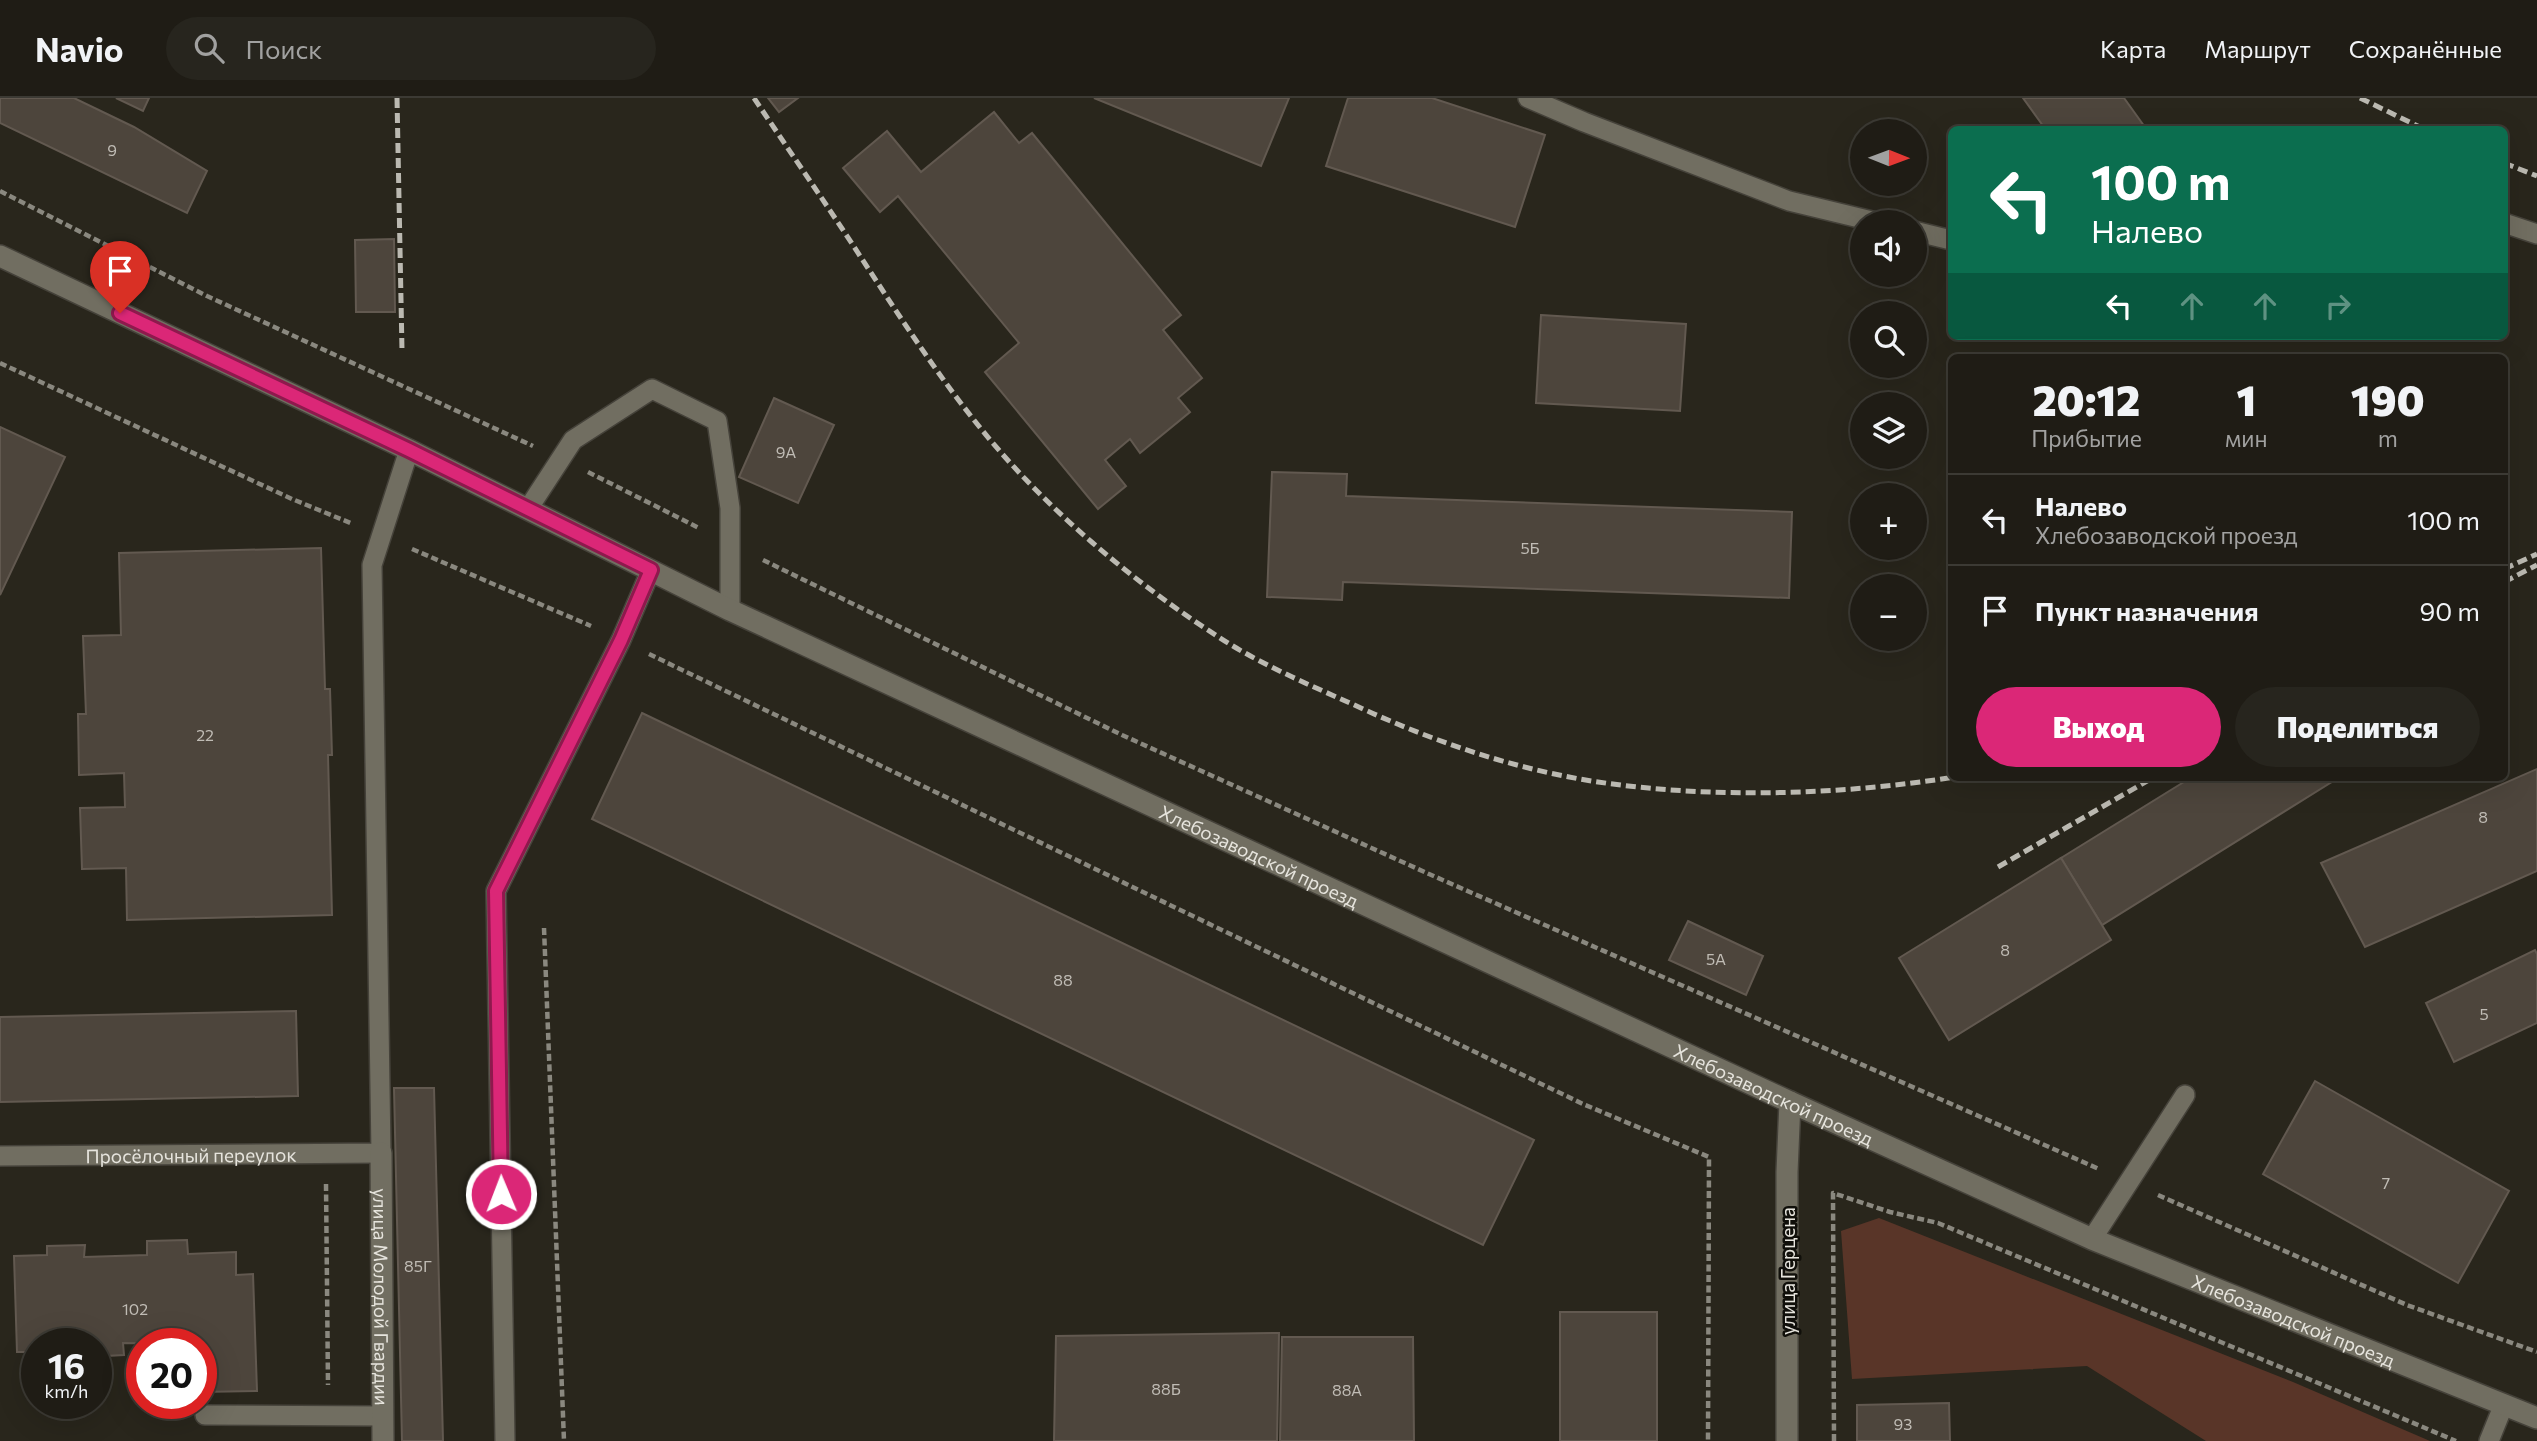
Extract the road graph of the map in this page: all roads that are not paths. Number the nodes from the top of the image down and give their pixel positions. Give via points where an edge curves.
1 (1528, 98) edge
2 (1850, 216) edge
3 (2508, 224) edge
4 (1927, 234) edge
5 (2537, 234) edge
6 (1948, 239) edge
7 (0, 256) edge
8 (409, 450) junction
9 (528, 509) junction
10 (651, 570) junction
11 (730, 610) junction
12 (2185, 1095) dead end
13 (1790, 1102) junction
14 (381, 1153) junction
15 (0, 1156) edge
16 (2092, 1239) junction
17 (2504, 1404) junction
18 (217, 1415) edge
19 (383, 1416) junction
20 (2537, 1418) edge
21 (383, 1441) edge
22 (505, 1441) edge
23 (1787, 1441) edge
24 (2489, 1441) edge

1 - 2 lane via 1789,201
3 - 5 lane
4 - 6 lane
7 - 8 street, Хлебозаводской проезд
8 - 9 street, Хлебозаводской проезд
8 - 14 lane via 372,565
9 - 10 street, Хлебозаводской проезд
9 - 11 lane via 573,440 652,389 717,421 730,508
10 - 11 street, Хлебозаводской проезд
10 - 22 lane via 496,891
11 - 13 street, Хлебозаводской проезд
12 - 16 lane
13 - 16 street, Хлебозаводской проезд
13 - 23 street, улица Герцена
14 - 15 lane, Просёлочный переулок
14 - 19 street, улица Молодой Гвардии
16 - 17 street, Хлебозаводской проезд
17 - 20 street, Хлебозаводской проезд
17 - 24 lane
18 - 19 lane
19 - 21 street, улица Молодой Гвардии

